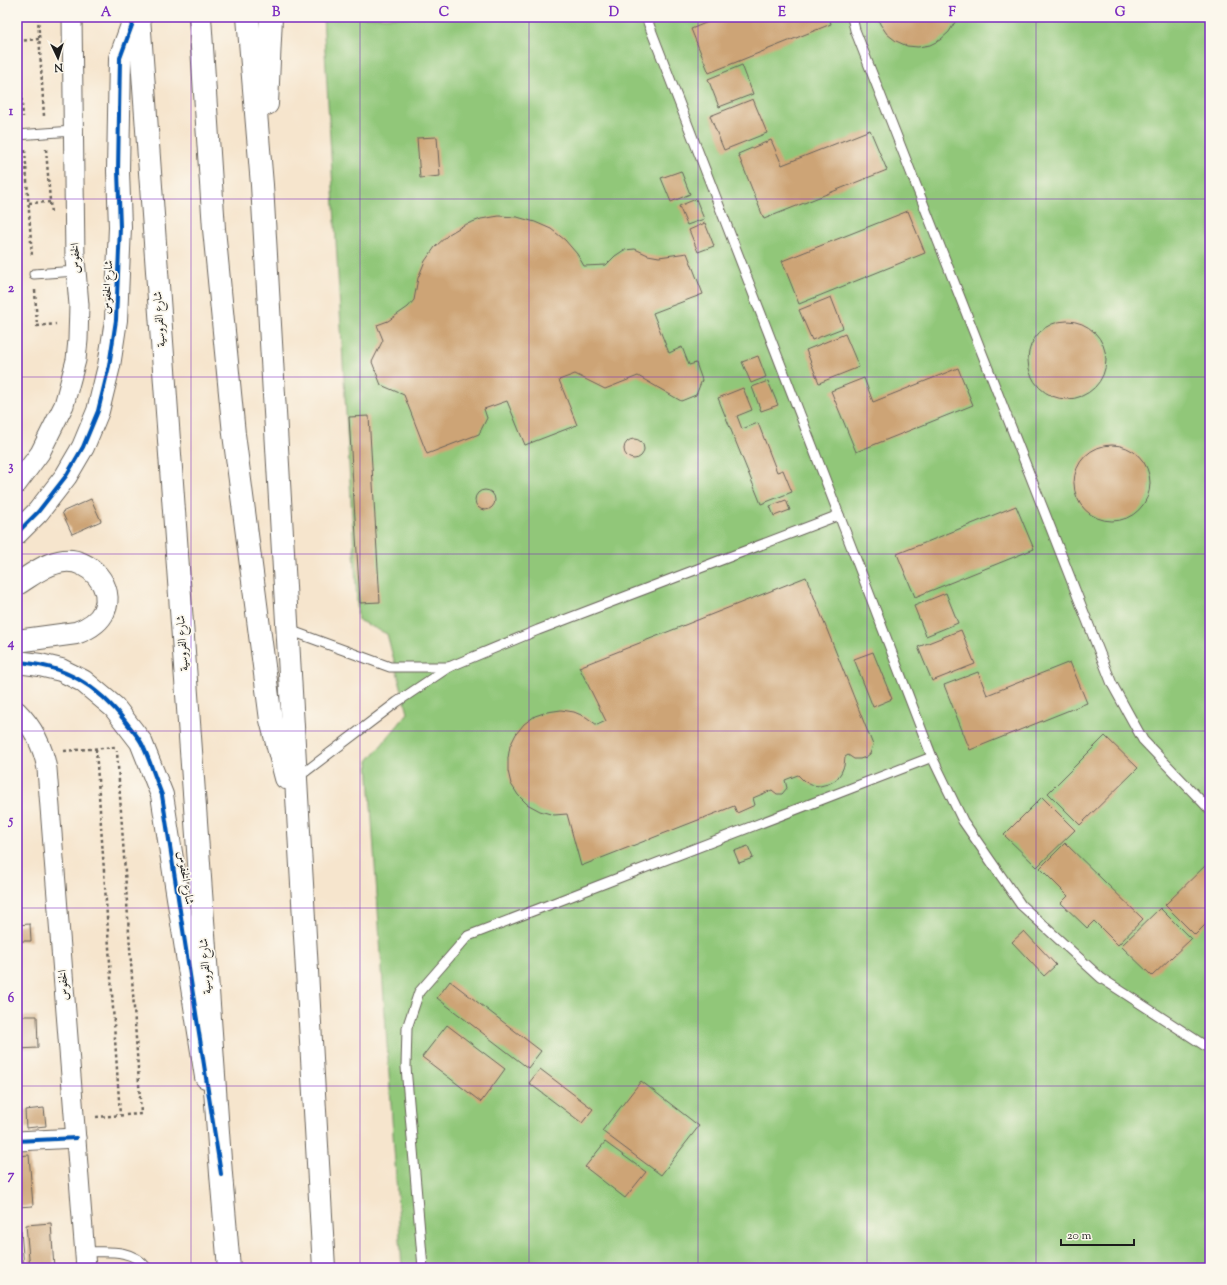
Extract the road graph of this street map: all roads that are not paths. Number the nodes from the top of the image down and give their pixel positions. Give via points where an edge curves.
1 (72, 17) edge
2 (135, 17) edge
3 (139, 17) edge
4 (200, 17) edge
5 (248, 17) edge
6 (271, 17) edge
7 (646, 17) edge
8 (852, 17) edge
9 (73, 131) junction
10 (21, 135) edge
11 (262, 185) junction
12 (76, 271) junction
13 (34, 274) road end
14 (17, 484) edge
15 (839, 515) junction
16 (17, 533) edge
17 (17, 584) edge
18 (287, 630) junction
19 (17, 640) edge
20 (17, 662) edge
21 (449, 667) junction
22 (17, 711) edge
23 (932, 758) junction
24 (296, 779) junction
25 (1210, 810) edge
26 (298, 830) junction
27 (1210, 1049) edge
28 (76, 1138) junction
29 (17, 1141) edge
30 (221, 1174) junction
31 (86, 1260) edge
32 (147, 1268) edge
33 (229, 1268) edge
34 (324, 1268) edge
35 (424, 1268) edge

1 - 9 street, الخفوس
2 - 16 main road, شارع الخفوس via 120,58 120,227 116,320 109,366 98,411 83,447 66,476 38,512
3 - 30 main road, شارع الفروسية
4 - 26 main road via 214,229 234,434 271,720
5 - 11 main road
6 - 11 main road
7 - 15 lane
8 - 25 lane via 1112,684 1143,740
9 - 10 lane
9 - 12 street, الخفوس
11 - 18 main road
12 - 13 lane
12 - 14 street, الخفوس via 78,340 72,378 64,405 40,453
15 - 21 lane via 538,630
15 - 23 lane
17 - 19 main road via 47,565 72,560 83,564 98,575 106,601 99,619 84,630
18 - 21 lane via 390,667
18 - 24 main road
20 - 30 main road, شارع الخفوس via 60,670 83,681 114,707 141,742 162,795
21 - 24 lane via 397,702
22 - 28 street, الخفوس via 35,734 44,752 47,769
23 - 27 lane via 963,820 1021,905 1101,978
23 - 35 lane via 468,936 419,992 407,1028 406,1067
24 - 26 main road
26 - 34 main road
28 - 29 street
28 - 31 street, الخفوس
30 - 33 main road, شارع الفروسية
31 - 32 lane via 118,1251

